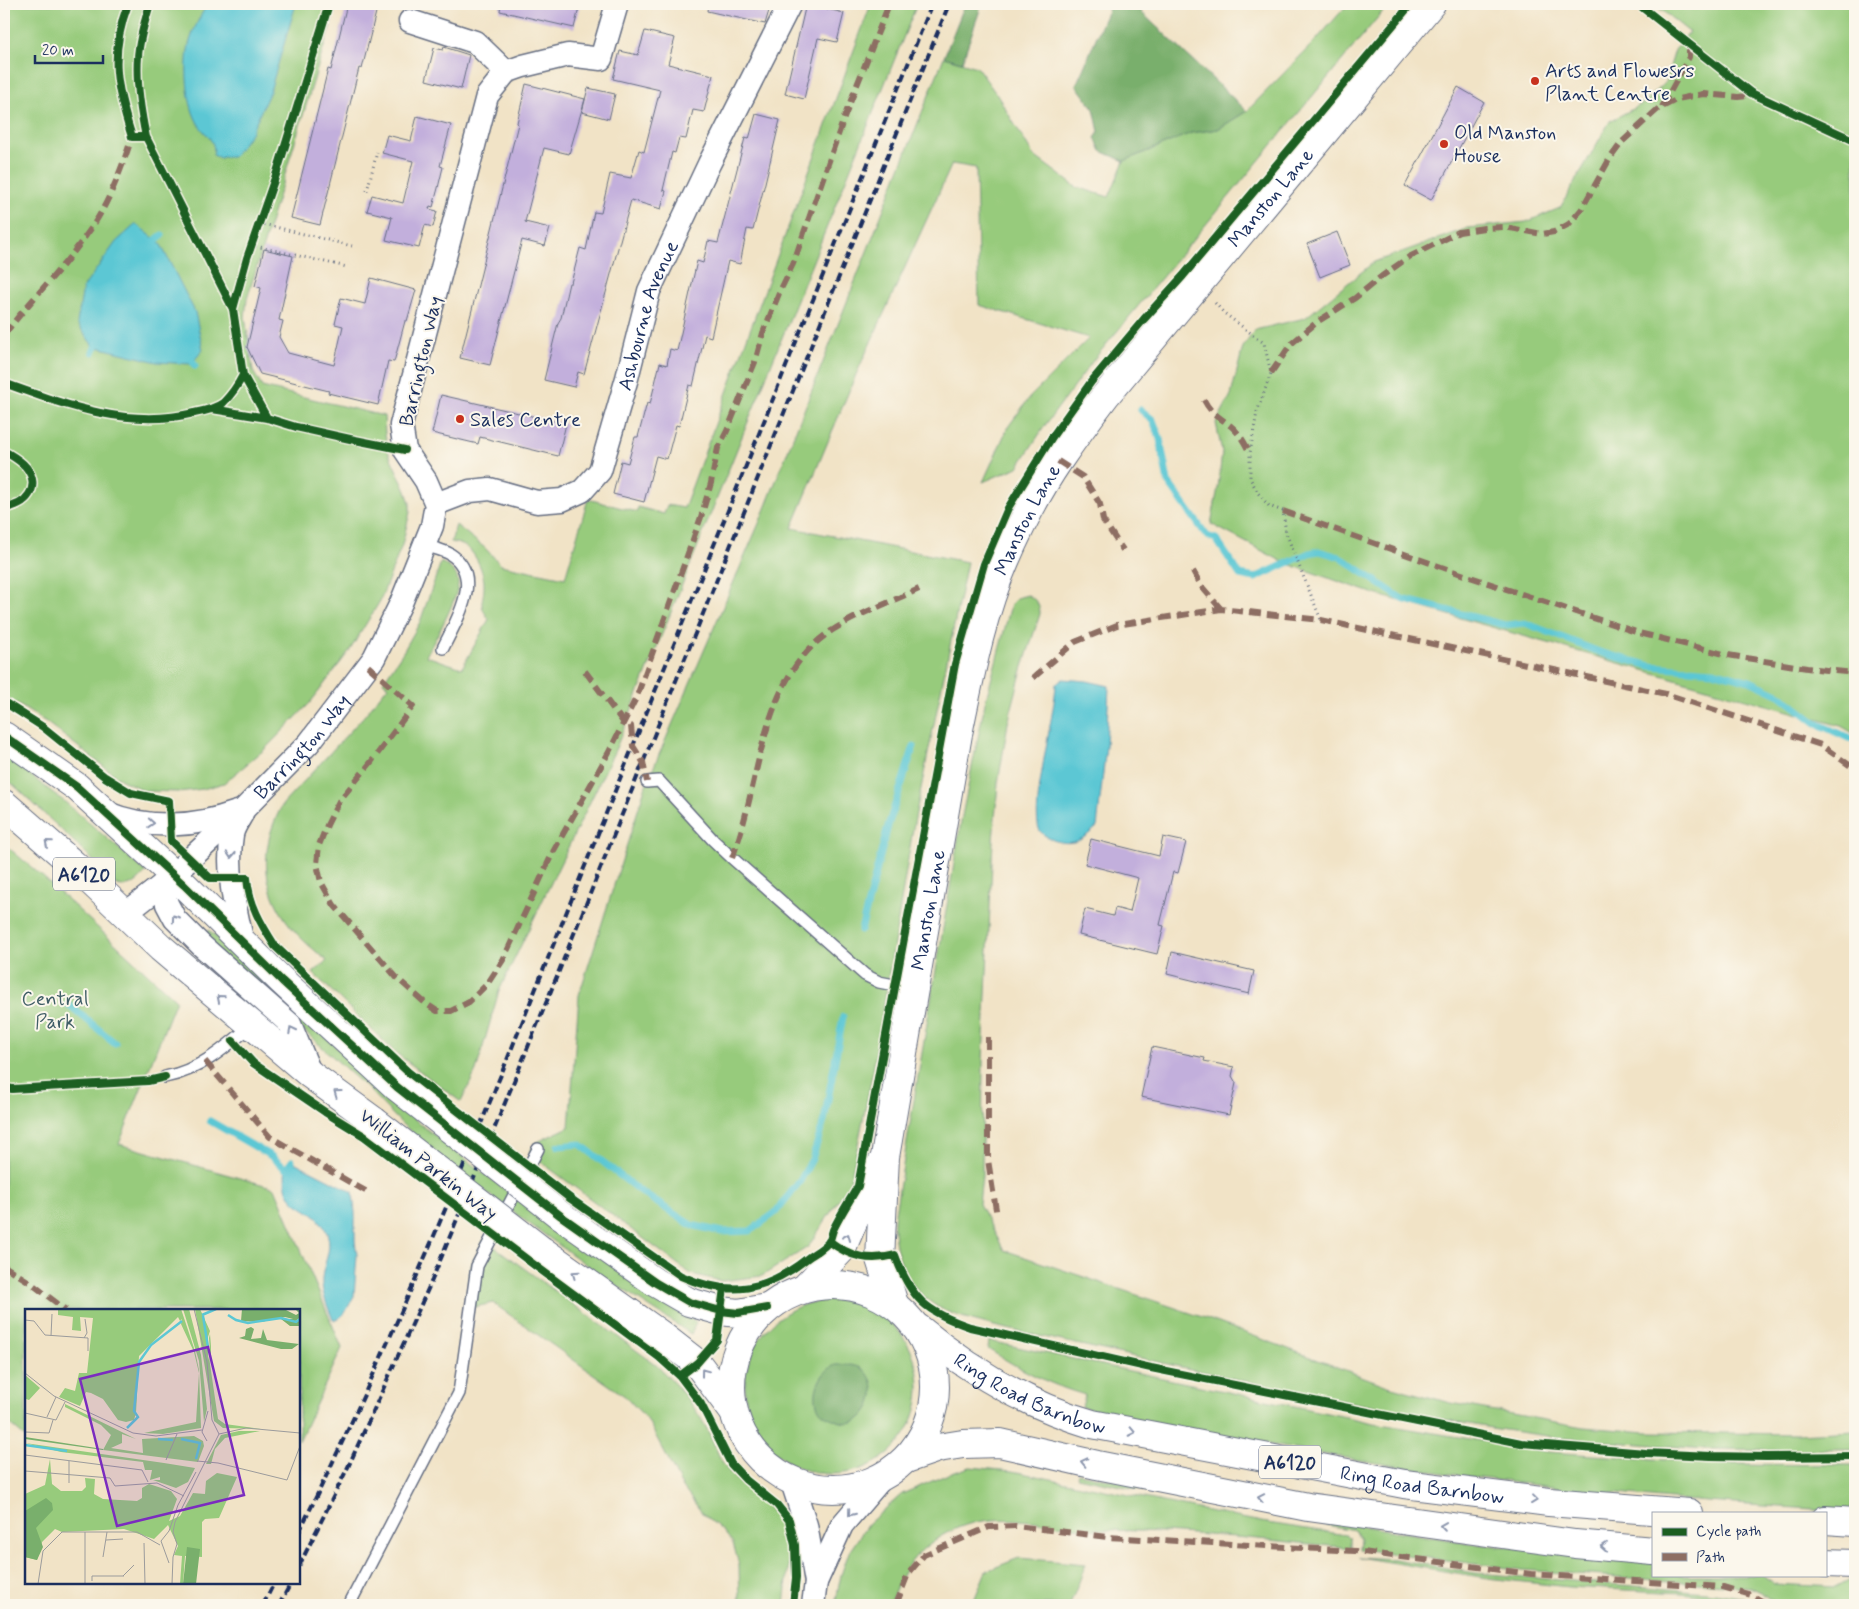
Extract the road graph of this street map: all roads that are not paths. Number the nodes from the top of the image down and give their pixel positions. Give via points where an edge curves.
1 (617, 4) edge
2 (790, 4) edge
3 (1431, 4) edge
4 (410, 21) dead end
5 (506, 72) junction
6 (436, 504) junction
7 (424, 545) junction
8 (443, 648) dead end
9 (4, 736) edge
10 (647, 782) dead end
11 (4, 804) edge
12 (244, 809) junction
13 (104, 812) junction
14 (167, 880) junction
15 (125, 914) junction
16 (243, 943) junction
17 (914, 989) junction
18 (252, 1025) junction
19 (311, 1074) junction
20 (165, 1077) dead end
21 (538, 1149) dead end
22 (885, 1158) junction
23 (805, 1288) junction
24 (894, 1304) junction
25 (767, 1308) junction
26 (918, 1328) junction
27 (733, 1411) junction
28 (906, 1459) junction
29 (883, 1477) junction
30 (792, 1482) junction
31 (1675, 1512) edge
32 (1826, 1520) edge
33 (1855, 1522) edge
34 (1652, 1551) edge
35 (1826, 1563) edge
36 (1855, 1564) edge
37 (816, 1582) junction
38 (349, 1605) edge
39 (812, 1605) edge

1 - 5 street via 602,59 568,55
2 - 6 street, Ashbourne Avenue via 649,291 600,471 582,491 562,500 537,502 490,489 470,491
3 - 17 main road, Manston Lane via 1106,395 1058,461 1025,518 992,596 973,664
4 - 5 street via 475,42
5 - 6 street, Barrington Way via 487,96 401,425 405,450 426,481
6 - 7 street, Barrington Way
7 - 8 lane via 450,554 464,567 467,585 462,610
7 - 12 street, Barrington Way via 374,658 309,743
9 - 13 main road, William Parkin Way / A6120 via 77,787
10 - 17 lane via 659,781 726,852 865,975 878,982
15 -> 11 main road, William Parkin Way / A6120
13 -> 12 street, Barrington Way via 126,821 185,824 216,820
12 - 14 street, Barrington Way
12 -> 16 street via 232,834 230,862 233,900
13 - 14 main road, William Parkin Way / A6120
14 - 15 street
14 - 16 main road, William Parkin Way / A6120
19 -> 14 street via 290,1024 174,919 167,904
18 -> 15 main road, William Parkin Way / A6120
16 - 25 main road, William Parkin Way / A6120, bridge via 397,1087 561,1216 656,1283 689,1302 722,1311
17 - 22 main road, Manston Lane
18 - 19 main road, William Parkin Way / A6120
18 - 20 lane via 220,1053 182,1074
27 -> 19 main road, William Parkin Way / A6120, bridge via 697,1363 541,1250
21 - 38 lane via 477,1266 459,1393
23 -> 22 main road, Manston Lane via 841,1250 870,1183
22 - 24 main road, Manston Lane via 880,1259
23 - 24 main road via 836,1284 866,1289
23 - 25 main road
24 - 26 main road, Ring Road Barnbow
25 - 27 main road via 748,1329 735,1355 730,1383
26 - 28 main road via 933,1365 936,1386 933,1412 925,1432
26 -> 31 main road, Ring Road Barnbow / A6120 via 950,1355 1013,1393 1092,1424 1404,1484 1550,1502
27 - 30 main road via 745,1441 765,1465
28 - 29 main road
34 -> 28 main road, Ring Road Barnbow / A6120 via 1575,1544 1308,1507 1000,1443 938,1448
29 - 30 main road via 854,1488 822,1490
29 -> 37 street via 842,1525
30 - 37 street via 806,1525
32 - 33 main road
35 - 36 main road
37 - 39 street

